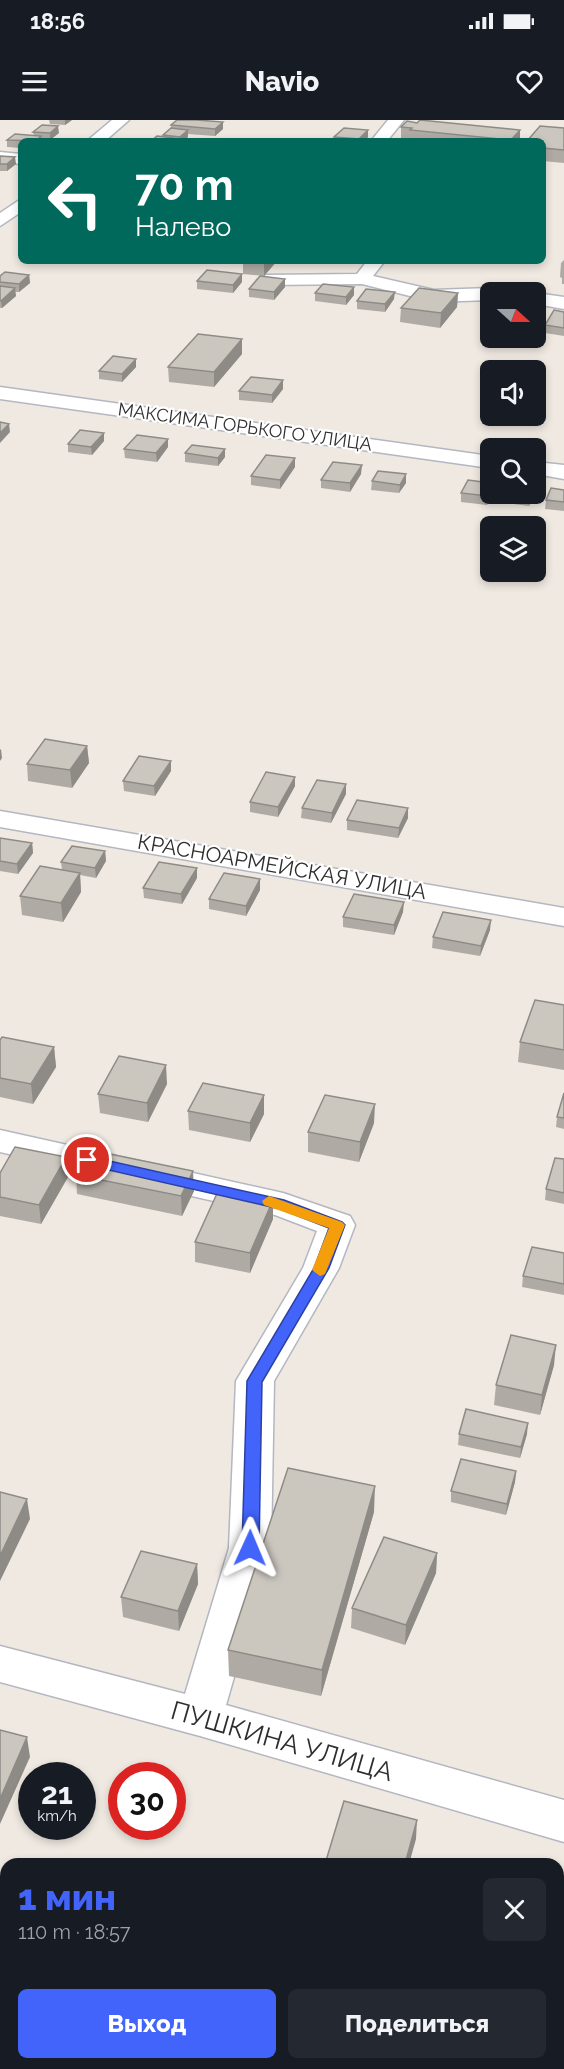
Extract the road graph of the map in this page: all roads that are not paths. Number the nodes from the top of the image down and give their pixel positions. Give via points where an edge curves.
1 (121, 120) edge
2 (396, 120) edge
3 (99, 138) edge
4 (382, 138) edge
5 (0, 157) edge
6 (18, 159) edge
7 (18, 206) edge
8 (0, 221) edge
9 (374, 264) edge
10 (362, 279) junction
11 (267, 280) edge
12 (480, 294) edge
13 (546, 300) edge
14 (564, 303) edge
15 (0, 393) edge
16 (480, 461) edge
17 (546, 469) edge
18 (564, 472) edge
19 (0, 819) edge
20 (564, 916) edge
21 (0, 1141) edge
22 (0, 1664) edge
23 (200, 1717) junction
24 (564, 1821) edge

1 - 3 street
2 - 4 street
5 - 6 street
7 - 8 street
9 - 10 street
10 - 11 street
10 - 12 street via 434,296
13 - 14 street
15 - 16 street, МАКСИМА ГОРЬКОГО УЛИЦА
17 - 18 street
19 - 20 street, КРАСНОАРМЕЙСКАЯ УЛИЦА
21 - 23 street via 284,1204 337,1225 321,1268 255,1381 250,1548
22 - 23 street, ПУШКИНА УЛИЦА
23 - 24 street, ПУШКИНА УЛИЦА

